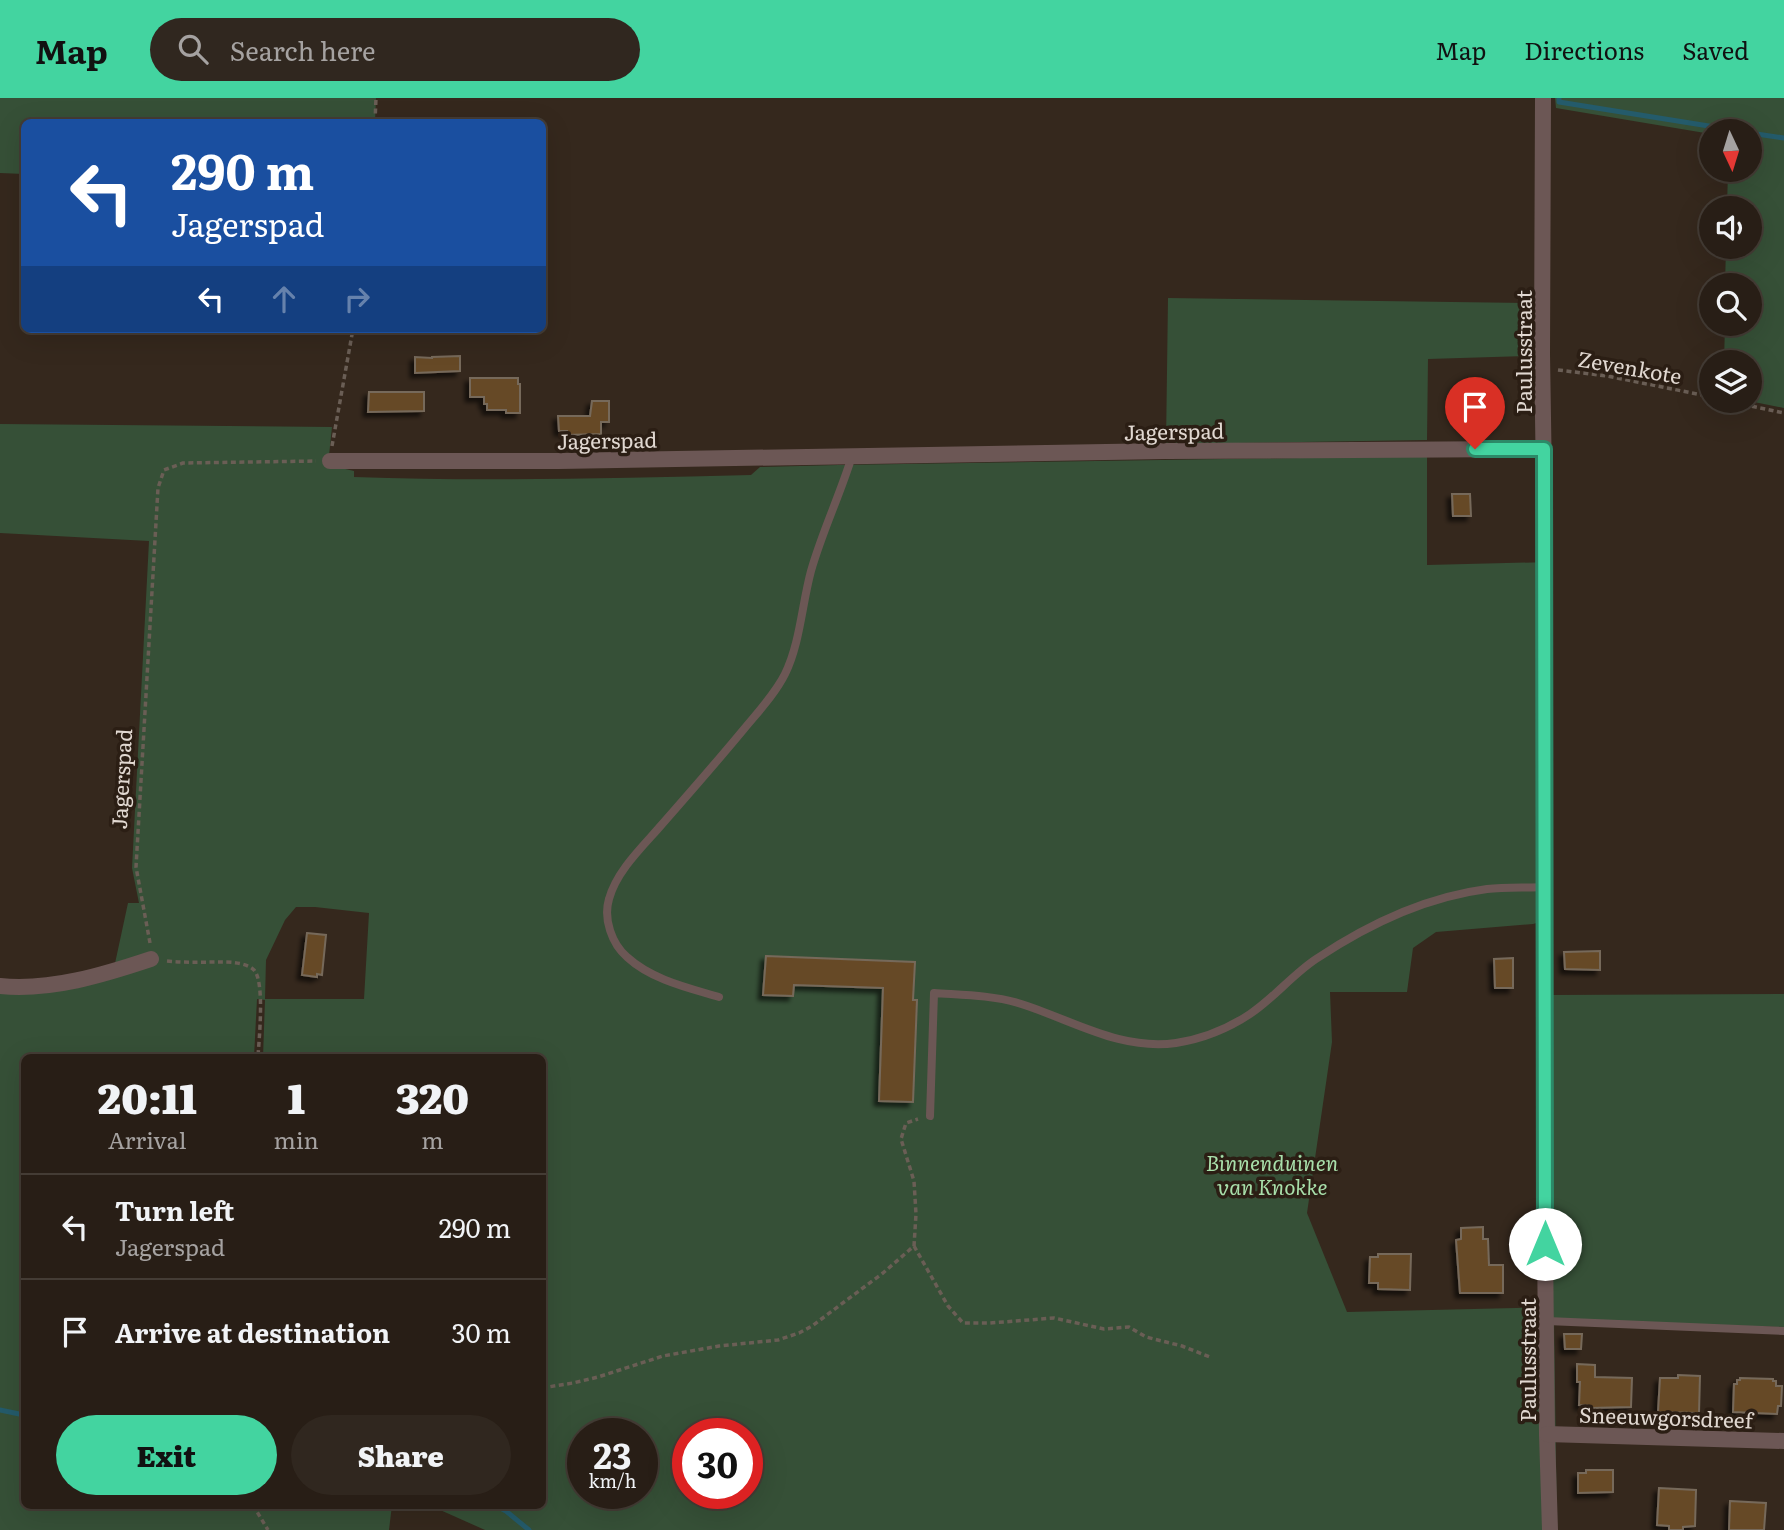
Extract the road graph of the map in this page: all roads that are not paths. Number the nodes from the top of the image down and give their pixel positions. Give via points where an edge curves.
1 (1543, 98) edge
2 (1544, 449) junction
3 (852, 456) junction
4 (330, 461) road end
5 (1545, 887) junction
6 (151, 959) road end
7 (0, 986) edge
8 (719, 997) dead end
9 (930, 1116) road end
10 (1547, 1321) junction
11 (1784, 1331) edge
12 (1547, 1434) junction
13 (1784, 1441) edge
14 (1550, 1530) edge

1 - 2 street, Paulusstraat
2 - 3 street, Jagerspad
2 - 5 street, Paulusstraat
3 - 4 street, Jagerspad
3 - 8 lane via 815,557 784,675 717,762 635,855 608,901 610,932 625,956 675,984
5 - 9 lane via 1488,889 1404,911 1313,961 1228,1027 1176,1043 1132,1042 1017,1002 934,993
5 - 10 street, Paulusstraat
6 - 7 street via 74,981
10 - 11 lane
10 - 12 street, Paulusstraat
12 - 13 street, Sneeuwgorsdreef
12 - 14 street, Paulusstraat

